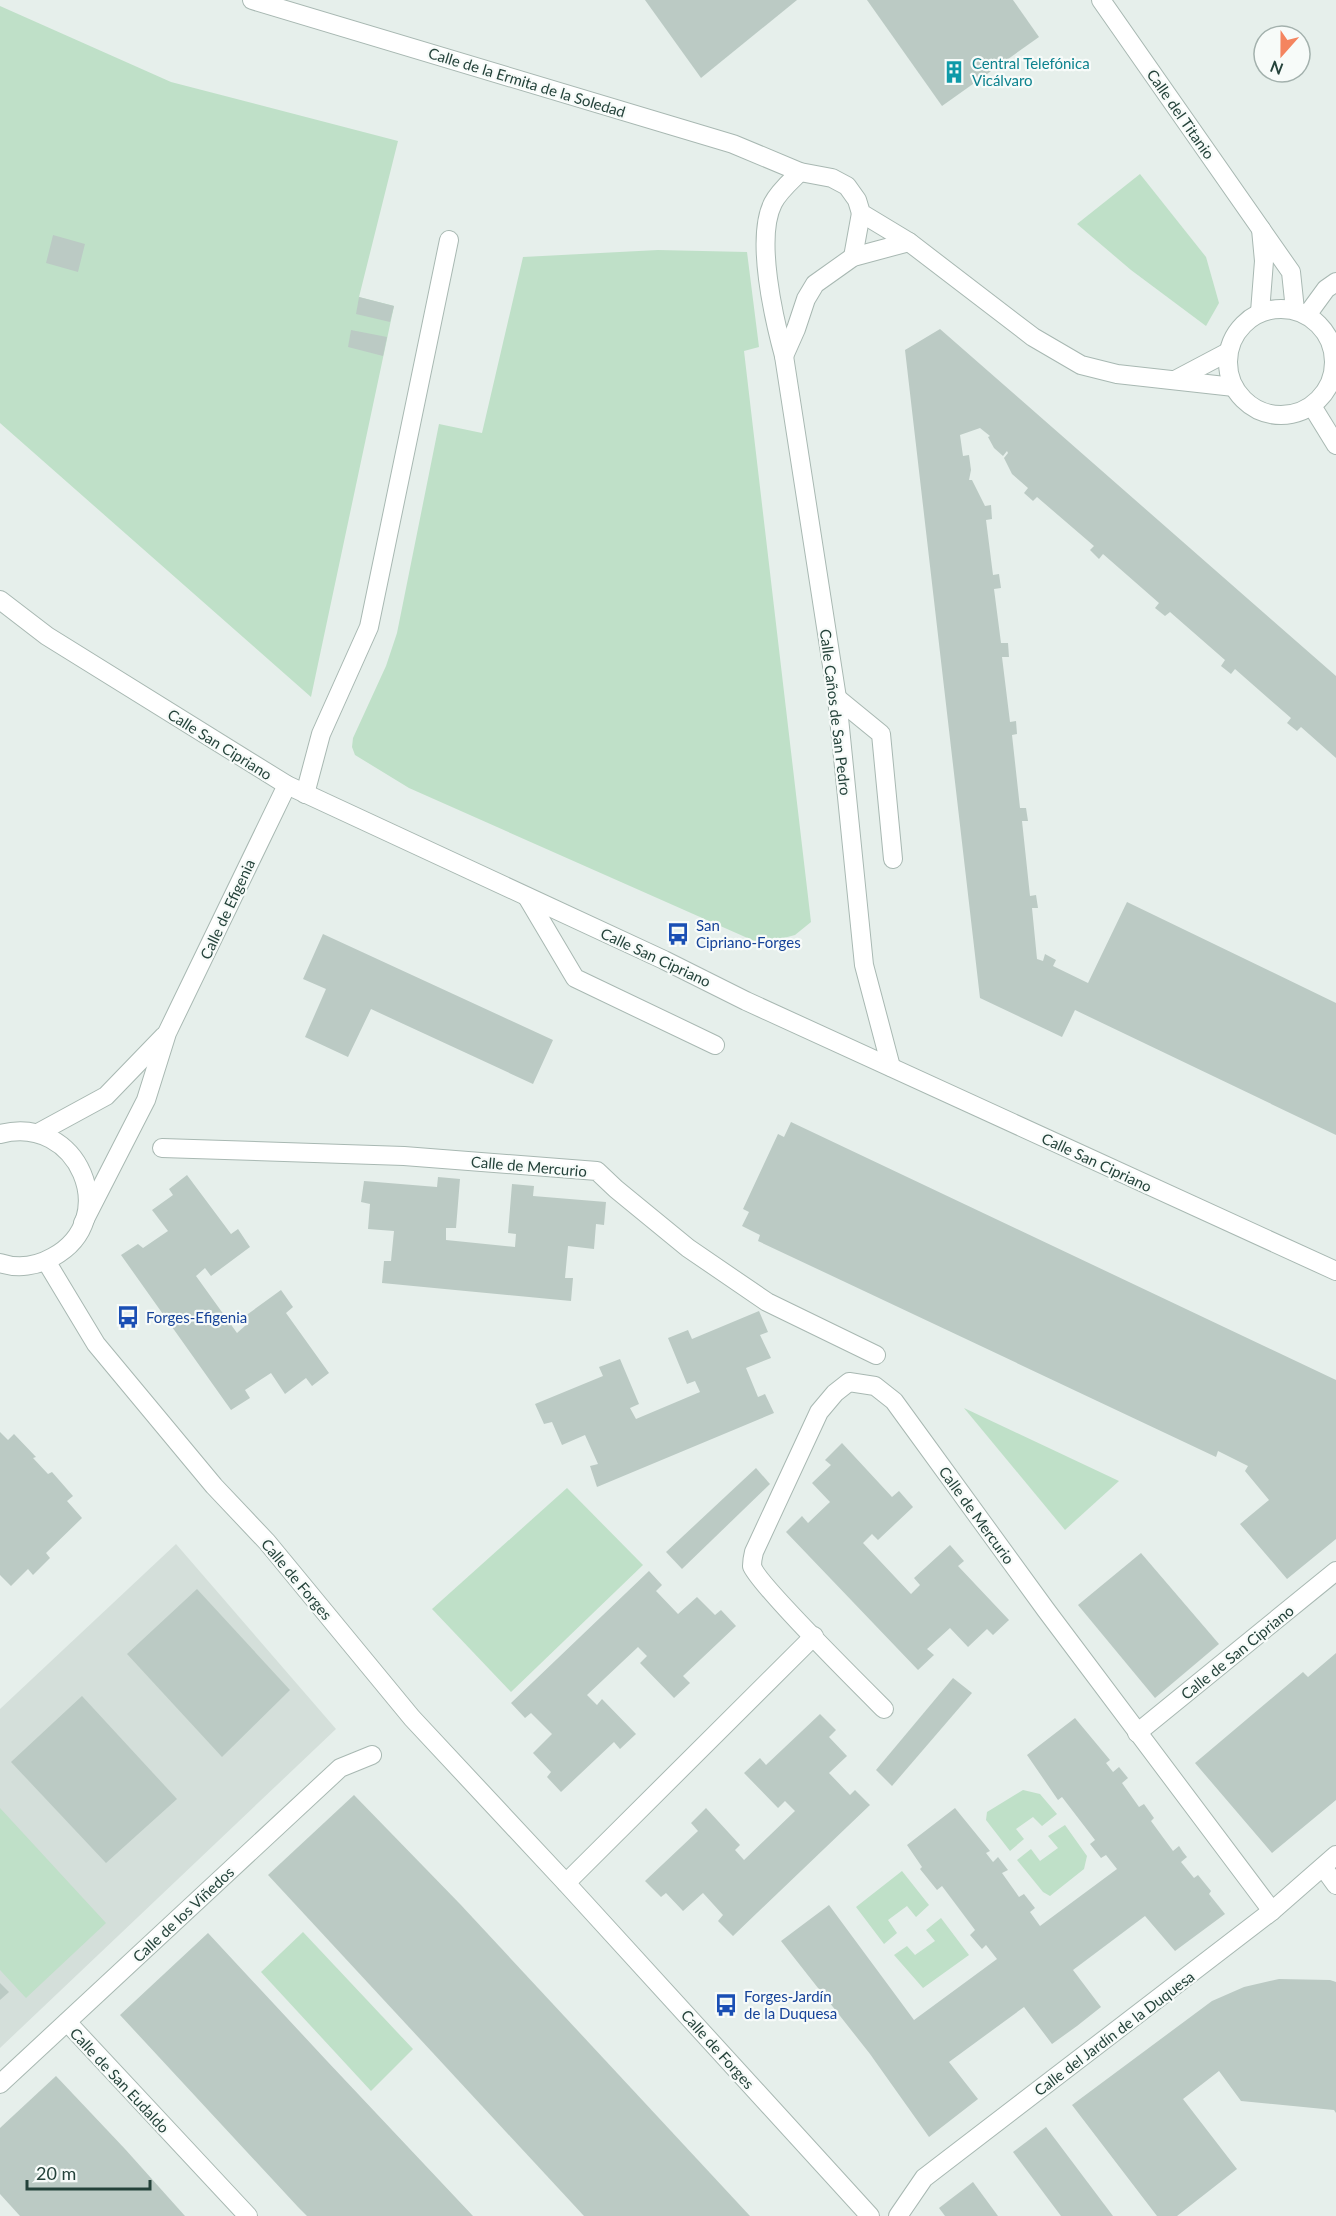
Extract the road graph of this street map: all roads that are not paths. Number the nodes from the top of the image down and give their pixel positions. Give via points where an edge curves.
1 (252, 0) edge
2 (1101, 0) edge
3 (800, 172) junction
4 (861, 213) junction
5 (1261, 228) junction
6 (449, 240) dead end
7 (909, 242) junction
8 (853, 257) junction
9 (1336, 282) edge
10 (1260, 312) junction
11 (1301, 312) junction
12 (1228, 352) junction
13 (784, 356) junction
14 (1335, 372) edge
15 (1175, 380) junction
16 (1234, 387) junction
17 (1311, 406) junction
18 (1336, 446) edge
19 (0, 600) edge
20 (837, 698) junction
21 (286, 785) junction
22 (305, 794) junction
23 (893, 859) dead end
24 (527, 897) junction
25 (167, 1032) junction
26 (715, 1045) dead end
27 (891, 1067) junction
28 (3, 1131) edge
29 (38, 1133) junction
30 (162, 1148) dead end
31 (84, 1223) junction
32 (46, 1261) junction
33 (0, 1263) edge
34 (1336, 1271) edge
35 (876, 1355) dead end
36 (1336, 1571) edge
37 (814, 1636) junction
38 (884, 1709) dead end
39 (1137, 1733) junction
40 (372, 1755) dead end
41 (1329, 1861) edge
42 (566, 1883) junction
43 (1336, 1885) edge
44 (1272, 1911) junction
45 (67, 2022) junction
46 (0, 2084) edge
47 (249, 2216) edge
48 (870, 2216) edge
49 (898, 2216) edge

1 - 3 street, Calle de la Ermita de la Soledad via 733,144
2 - 5 street, Calle del Titanio
3 - 4 street, Calle de la Ermita de la Soledad via 832,178 847,186
3 - 13 street, Calle Caños de San Pedro via 773,202 766,230 773,314
4 - 7 street
4 - 8 street
5 - 10 street, Calle del Titanio via 1264,261
5 - 11 street, Calle del Titanio via 1291,272
6 - 22 street via 369,627 321,734
7 - 8 street
7 - 15 street via 1033,337 1081,364 1118,374
8 - 13 street via 815,285 806,298
9 - 11 street
10 - 11 street via 1277,308
10 - 12 street via 1245,321
11 - 14 street via 1320,325 1330,339
12 - 15 street
12 - 16 street via 1228,370
13 - 20 street, Calle Caños de San Pedro
14 - 17 street via 1322,397
15 - 16 street
16 - 17 street via 1244,402 1277,416 1295,414
17 - 18 street
19 - 21 street, Calle San Cipriano via 47,636
20 - 23 street via 881,734
20 - 27 street, Calle Caños de San Pedro via 864,965
21 - 22 street, Calle San Cipriano
21 - 25 street, Calle de Efigenia
22 - 24 street, Calle San Cipriano
24 - 26 street via 575,978
24 - 27 street, Calle San Cipriano
25 - 29 street, Calle de Efigenia via 106,1096
25 - 31 street, Calle de Efigenia via 146,1101
27 - 34 street, Calle San Cipriano
28 - 29 street
29 - 31 street via 64,1147 80,1166 88,1195
30 - 35 street, Calle de Mercurio via 404,1156 597,1171 688,1248 767,1302
31 - 32 street, Calle de Efigenia via 72,1243
32 - 33 street via 23,1266
32 - 42 street, Calle de Forges via 96,1344 150,1411 267,1542 412,1718
36 - 39 street, Calle de San Cipriano
37 - 38 street
37 - 39 street, Calle de Mercurio via 759,1578 752,1566 754,1552 819,1412 849,1382 875,1386 894,1401
37 - 42 street
39 - 44 street, Calle de Mercurio
40 - 45 street, Calle de los Viñedos via 340,1768
41 - 43 street
41 - 44 street, Calle del Jardín de la Duquesa
42 - 48 street, Calle de Forges
44 - 49 street, Calle del Jardín de la Duquesa via 924,2178
45 - 46 street, Calle de los Viñedos
45 - 47 street, Calle de San Eudaldo

